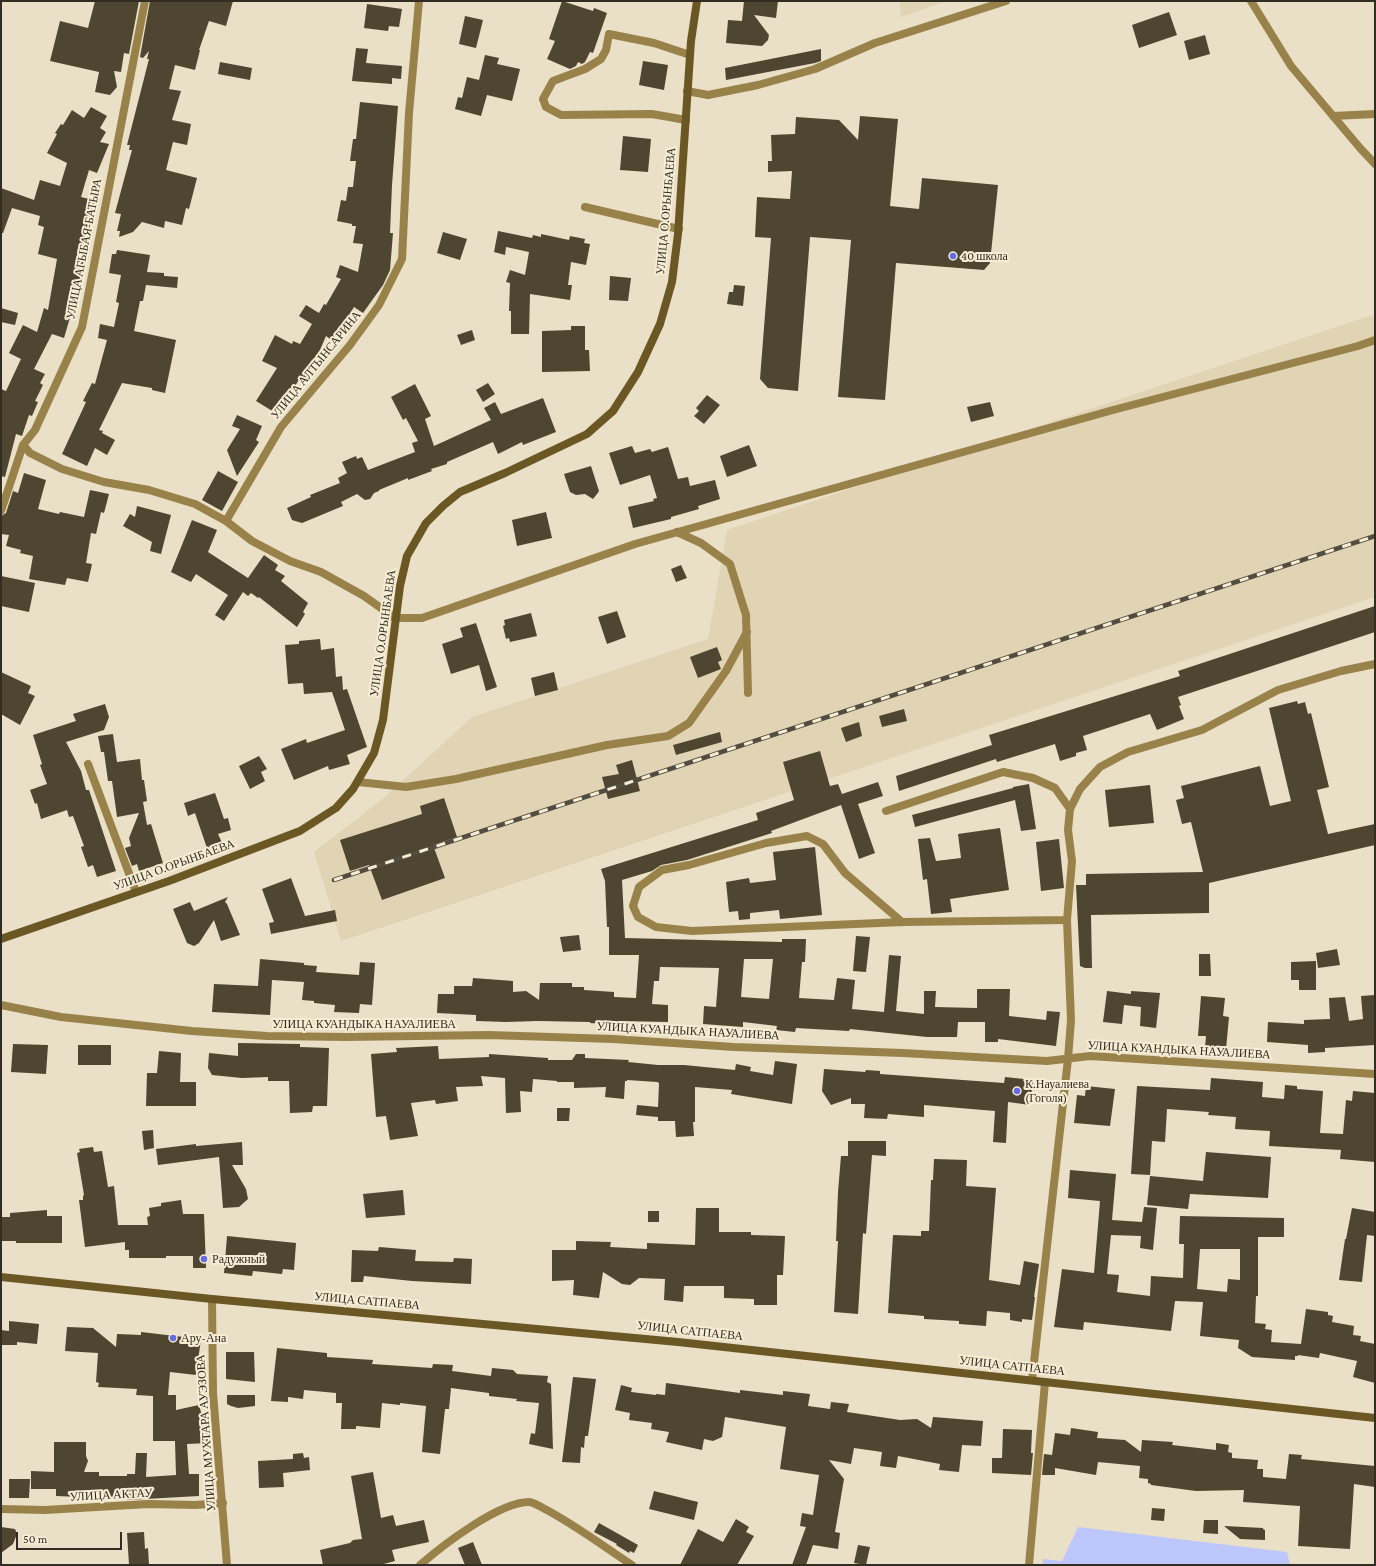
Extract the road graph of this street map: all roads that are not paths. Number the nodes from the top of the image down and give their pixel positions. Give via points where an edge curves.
1 (145, 1) edge
2 (419, 1) edge
3 (697, 1) edge
4 (1006, 1) edge
5 (1251, 1) edge
6 (690, 55) junction
7 (687, 91) junction
8 (1375, 114) edge
9 (1333, 116) junction
10 (686, 120) junction
11 (1375, 164) edge
12 (585, 207) dead end
13 (679, 229) junction
14 (1375, 340) edge
15 (24, 445) junction
16 (1, 511) edge
17 (226, 521) junction
18 (677, 532) junction
19 (395, 618) junction
20 (747, 632) junction
21 (1375, 664) edge
22 (748, 693) dead end
23 (88, 764) dead end
24 (358, 782) junction
25 (1070, 809) junction
26 (886, 811) dead end
27 (136, 892) junction
28 (1067, 920) junction
29 (902, 922) junction
30 (1, 939) edge
31 (1, 1005) edge
32 (1068, 1059) junction
33 (1375, 1074) edge
34 (1, 1277) edge
35 (212, 1299) junction
36 (1032, 1380) junction
37 (1045, 1382) junction
38 (1375, 1418) edge
39 (223, 1503) junction
40 (1, 1509) edge
41 (227, 1565) edge
42 (420, 1565) edge
43 (632, 1565) edge
44 (1029, 1565) edge

1 - 15 street, УЛИЦА АГЫБАЯ-БАТЫРА via 82,327 35,430
2 - 17 street, УЛИЦА АЛТЫНСАРИНА via 409,113 402,259 379,305 350,345 281,427
3 - 6 street, УЛИЦА О.ОРЫНБАЕВА
4 - 7 street via 875,43 815,69 780,79 708,95
5 - 9 street via 1290,66
6 - 7 street, УЛИЦА О.ОРЫНБАЕВА
6 - 10 street via 654,43 609,34 606,50 601,59 585,69 553,81 543,99 546,107 561,115 652,114
7 - 10 street, УЛИЦА О.ОРЫНБАЕВА
8 - 9 street
9 - 11 street
10 - 13 street, УЛИЦА О.ОРЫНБАЕВА
12 - 13 street
13 - 19 street, УЛИЦА О.ОРЫНБАЕВА via 672,282 660,324 638,372 613,411 587,434 460,492 443,506 426,523 407,556
14 - 18 street
15 - 16 street, УЛИЦА АГЫБАЯ-БАТЫРА
15 - 17 street via 30,453 62,468 104,482 149,490 195,504
17 - 19 street via 252,541 284,558 321,572 364,596
18 - 19 street via 422,618
18 - 20 street via 701,543 730,564 746,616
19 - 24 street, УЛИЦА О.ОРЫНБАЕВА via 383,720 374,753
20 - 22 street
20 - 24 street via 726,671 689,723 668,736 607,745 456,779 406,787
21 - 25 street via 1341,671 1278,690 1202,730 1128,752 1100,767 1080,789
23 - 27 street
24 - 27 street, УЛИЦА О.ОРЫНБАЕВА via 336,808 300,831
25 - 26 street via 1055,788 1033,778 1002,772
25 - 28 street via 1068,830 1072,861
27 - 30 street, УЛИЦА О.ОРЫНБАЕВА
28 - 29 street
28 - 32 street via 1071,1020
29 - 29 street via 692,931 656,927 638,917 633,906 639,887 662,870 766,843 807,836 823,844 845,873
31 - 32 street, УЛИЦА КУАНДЫКА НАУАЛИЕВА via 76,1018 192,1032 267,1036 489,1035 1047,1061
32 - 33 street, УЛИЦА КУАНДЫКА НАУАЛИЕВА via 1090,1056
32 - 36 street
34 - 35 street, УЛИЦА САТПАЕВА
35 - 36 street, УЛИЦА САТПАЕВА via 670,1341
35 - 39 street, УЛИЦА МУХТАРА АУЭЗОВА via 213,1393
36 - 37 street, УЛИЦА САТПАЕВА
37 - 38 street, УЛИЦА САТПАЕВА
37 - 44 street
39 - 40 street, УЛИЦА АКТАУ via 45,1510
39 - 41 street, УЛИЦА МУХТАРА АУЭЗОВА
42 - 43 street via 492,1513 530,1502 558,1516

